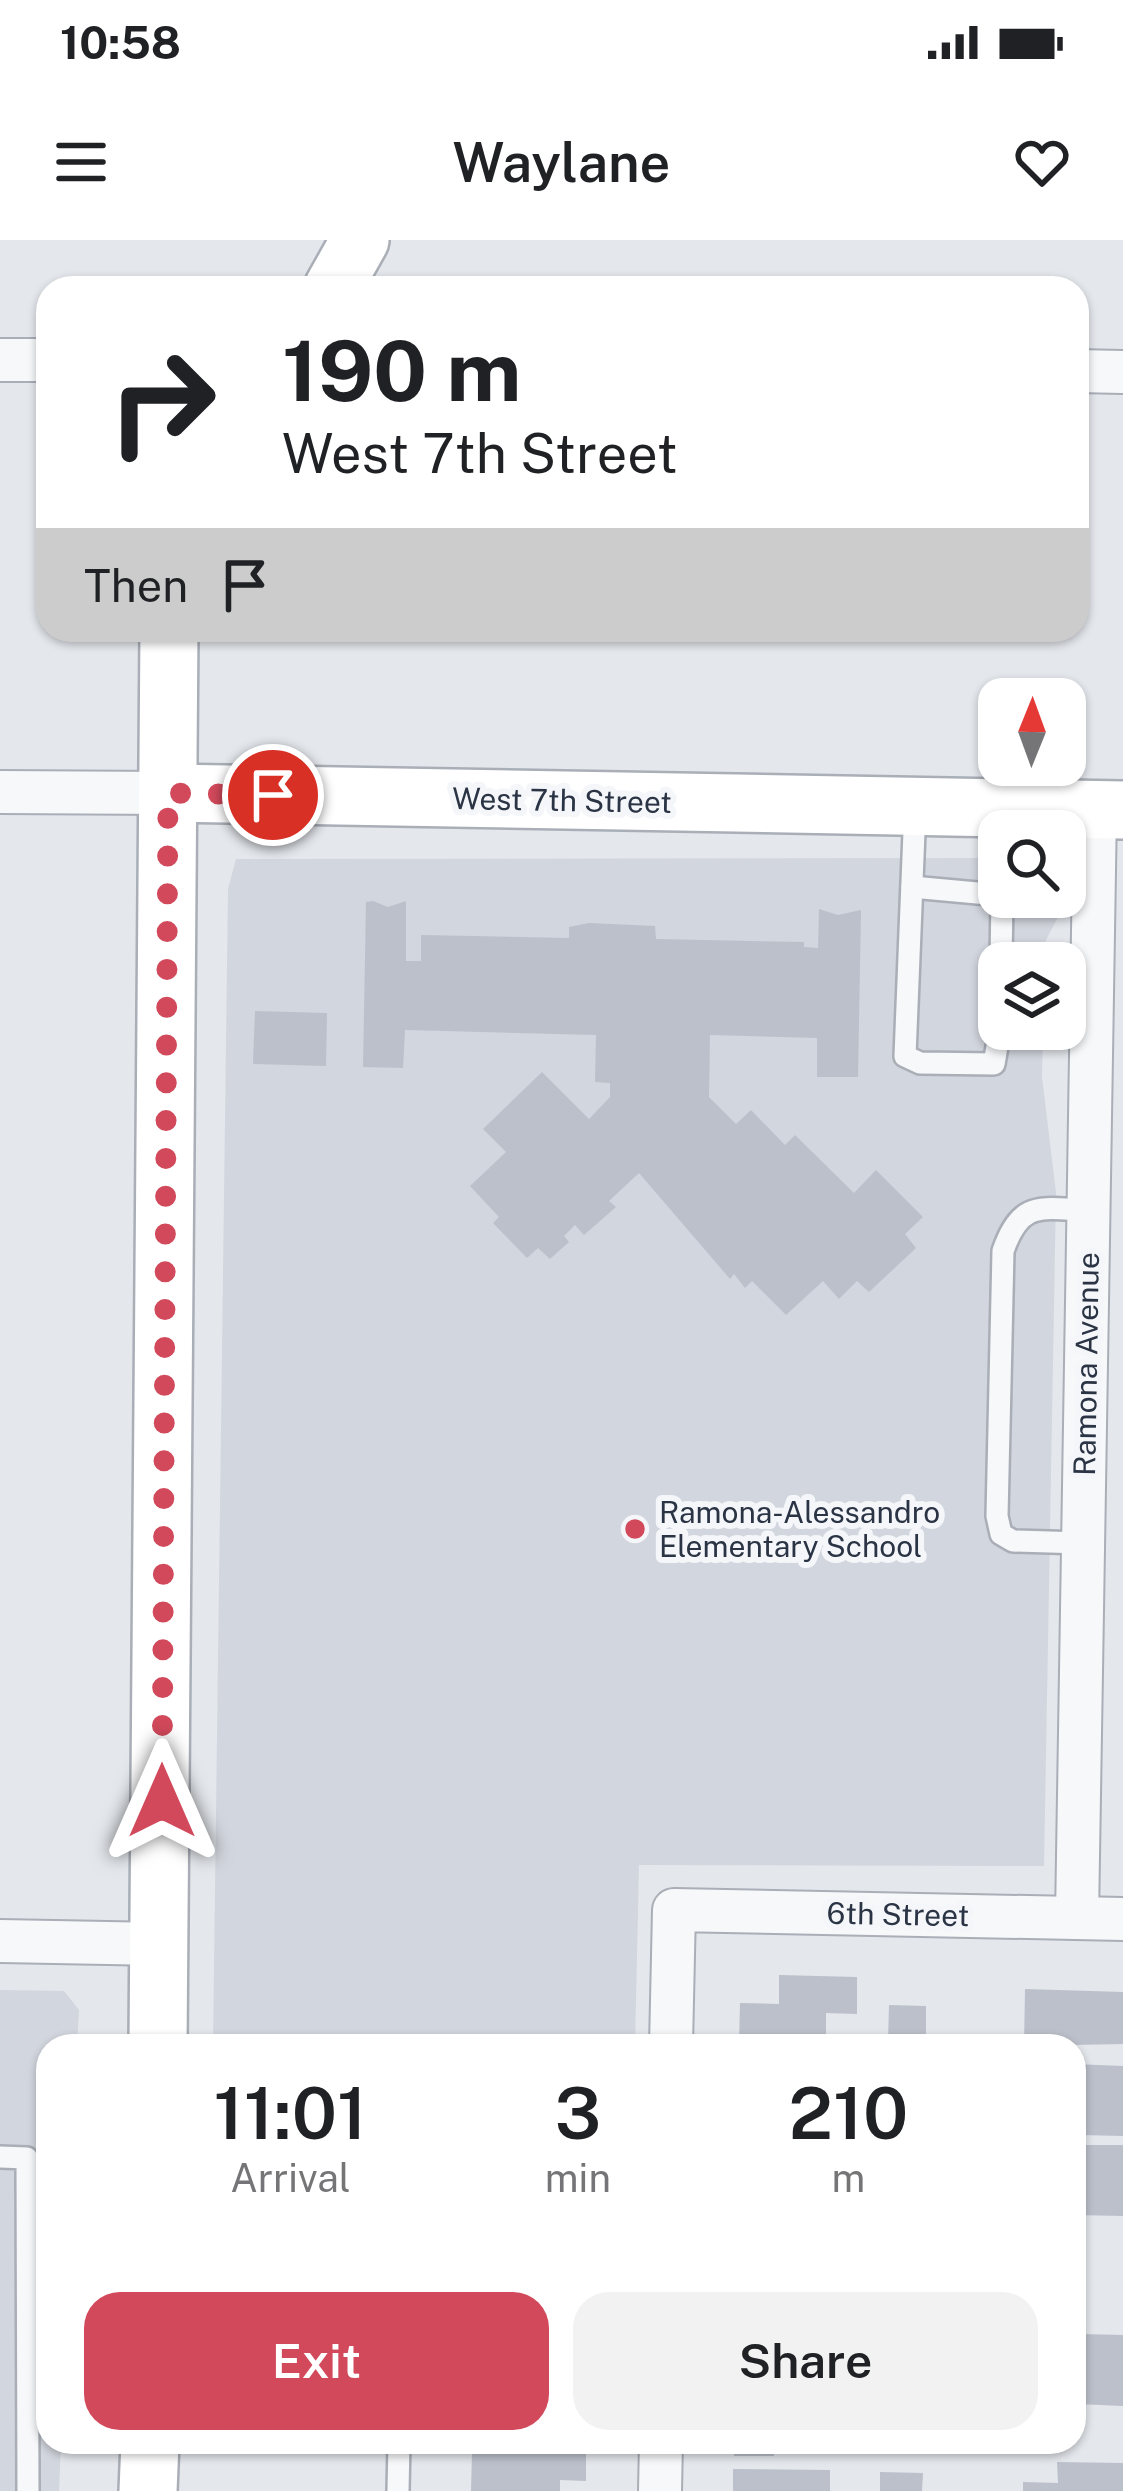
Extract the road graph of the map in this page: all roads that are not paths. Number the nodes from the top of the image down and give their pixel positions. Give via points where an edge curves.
1 (360, 240) edge
2 (340, 276) edge
3 (0, 360) edge
4 (36, 361) edge
5 (1089, 371) edge
6 (1123, 372) edge
7 (169, 642) edge
8 (0, 792) edge
9 (168, 793) junction
10 (916, 806) junction
11 (1109, 810) edge
12 (912, 887) junction
13 (978, 894) edge
14 (996, 1050) edge
15 (1088, 1210) junction
16 (1083, 1543) junction
17 (1077, 1918) junction
18 (1123, 1918) edge
19 (0, 1941) edge
20 (161, 1944) junction
21 (158, 2034) edge
22 (670, 2034) edge
23 (0, 2157) edge
24 (149, 2454) edge
25 (399, 2454) edge
26 (661, 2454) edge
27 (28, 2491) edge
28 (148, 2491) edge
29 (398, 2491) edge
30 (660, 2491) edge

1 - 2 street
3 - 4 street
5 - 6 street
7 - 9 street
8 - 9 street, West 7th Street
9 - 10 street, West 7th Street
9 - 20 street
10 - 11 street, West 7th Street
10 - 12 lane
11 - 15 street, Ramona Avenue
12 - 13 lane
12 - 14 lane via 905,1055 920,1063 994,1064
15 - 16 street, Ramona Avenue
15 - 16 lane via 1031,1209 1013,1222 1003,1250 997,1516 1001,1534 1013,1541
16 - 17 street, Ramona Avenue
17 - 18 street, 6th Street
17 - 22 street, 6th Street via 674,1910
19 - 20 street
20 - 21 street
23 - 27 lane via 27,2158
24 - 28 street
25 - 29 lane
26 - 30 street

